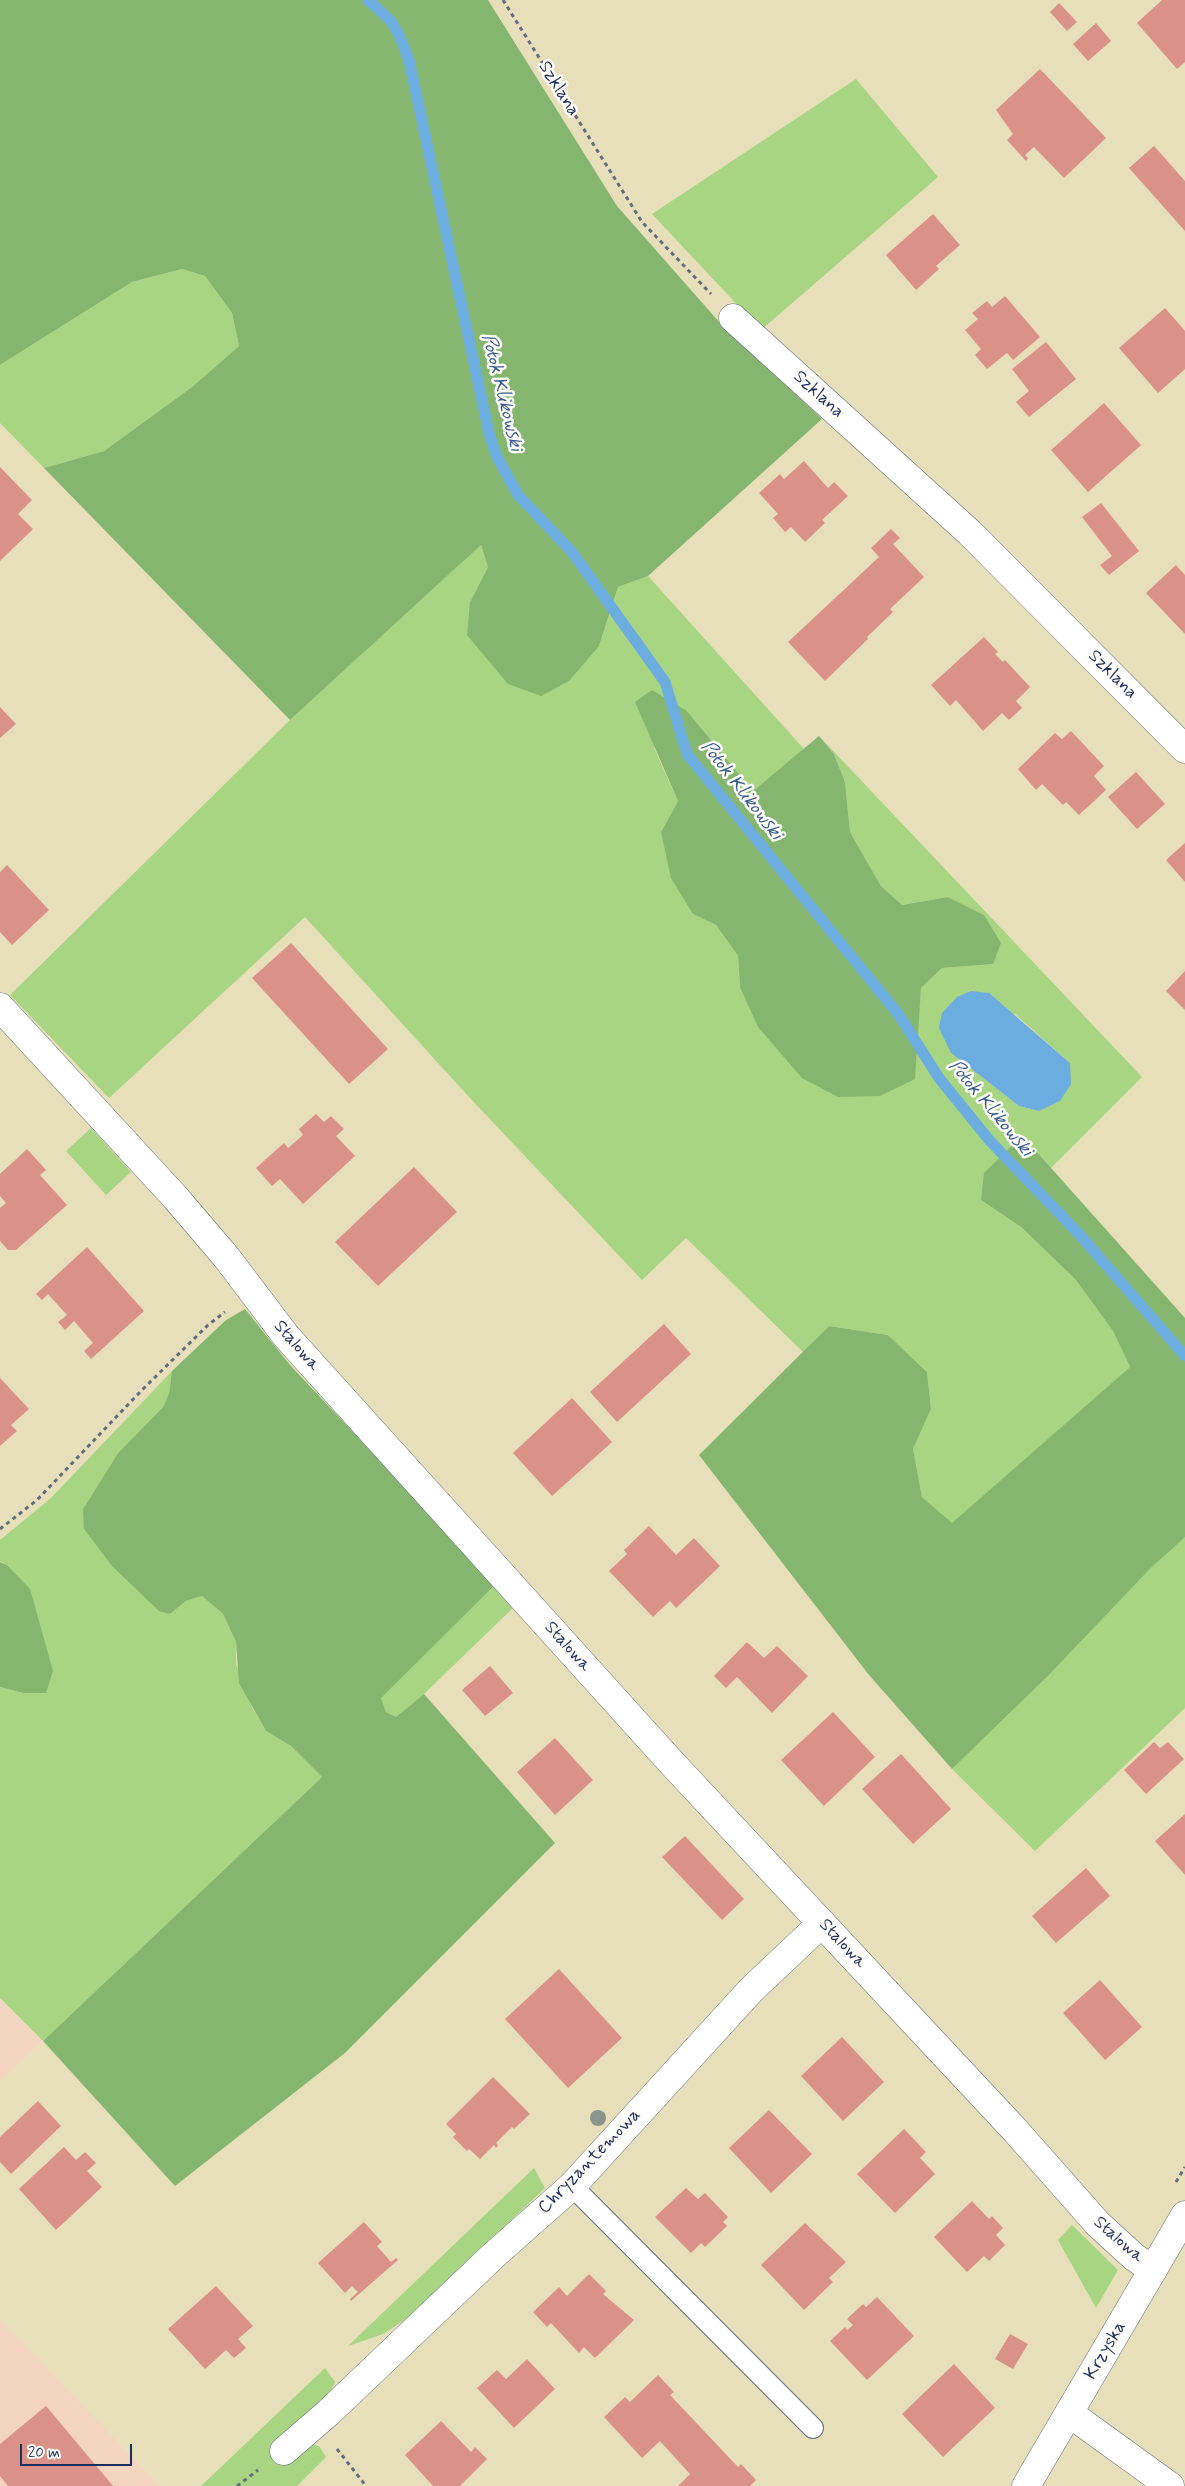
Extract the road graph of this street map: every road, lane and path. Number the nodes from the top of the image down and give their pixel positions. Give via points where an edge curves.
1 (503, 0) edge
2 (733, 318) joint
3 (1185, 749) edge
4 (0, 1007) edge
5 (252, 1292) junction
6 (0, 1529) edge
7 (822, 1923) junction
8 (572, 2186) junction
9 (1185, 2215) edge
10 (1153, 2270) junction
11 (328, 2413) junction
12 (1070, 2413) junction
13 (813, 2428) dead end
14 (284, 2451) dead end
15 (366, 2486) edge
16 (1026, 2486) edge
17 (1170, 2486) edge

1 - 2 path, Szklana via 642,222
2 - 3 street, Szklana via 970,534
4 - 5 street, Stalowa via 175,1197
5 - 6 path via 208,1326 36,1500
5 - 7 street, Stalowa via 286,1336 553,1632
7 - 8 street, Chryzantemowa via 751,1990
7 - 10 street, Stalowa via 1098,2224
8 - 11 street, Chryzantemowa via 494,2254
8 - 13 lane
9 - 10 street, Krzyska
10 - 12 street, Krzyska
11 - 14 street, Chryzantemowa
11 - 15 path via 334,2444
12 - 16 street, Krzyska
12 - 17 street

